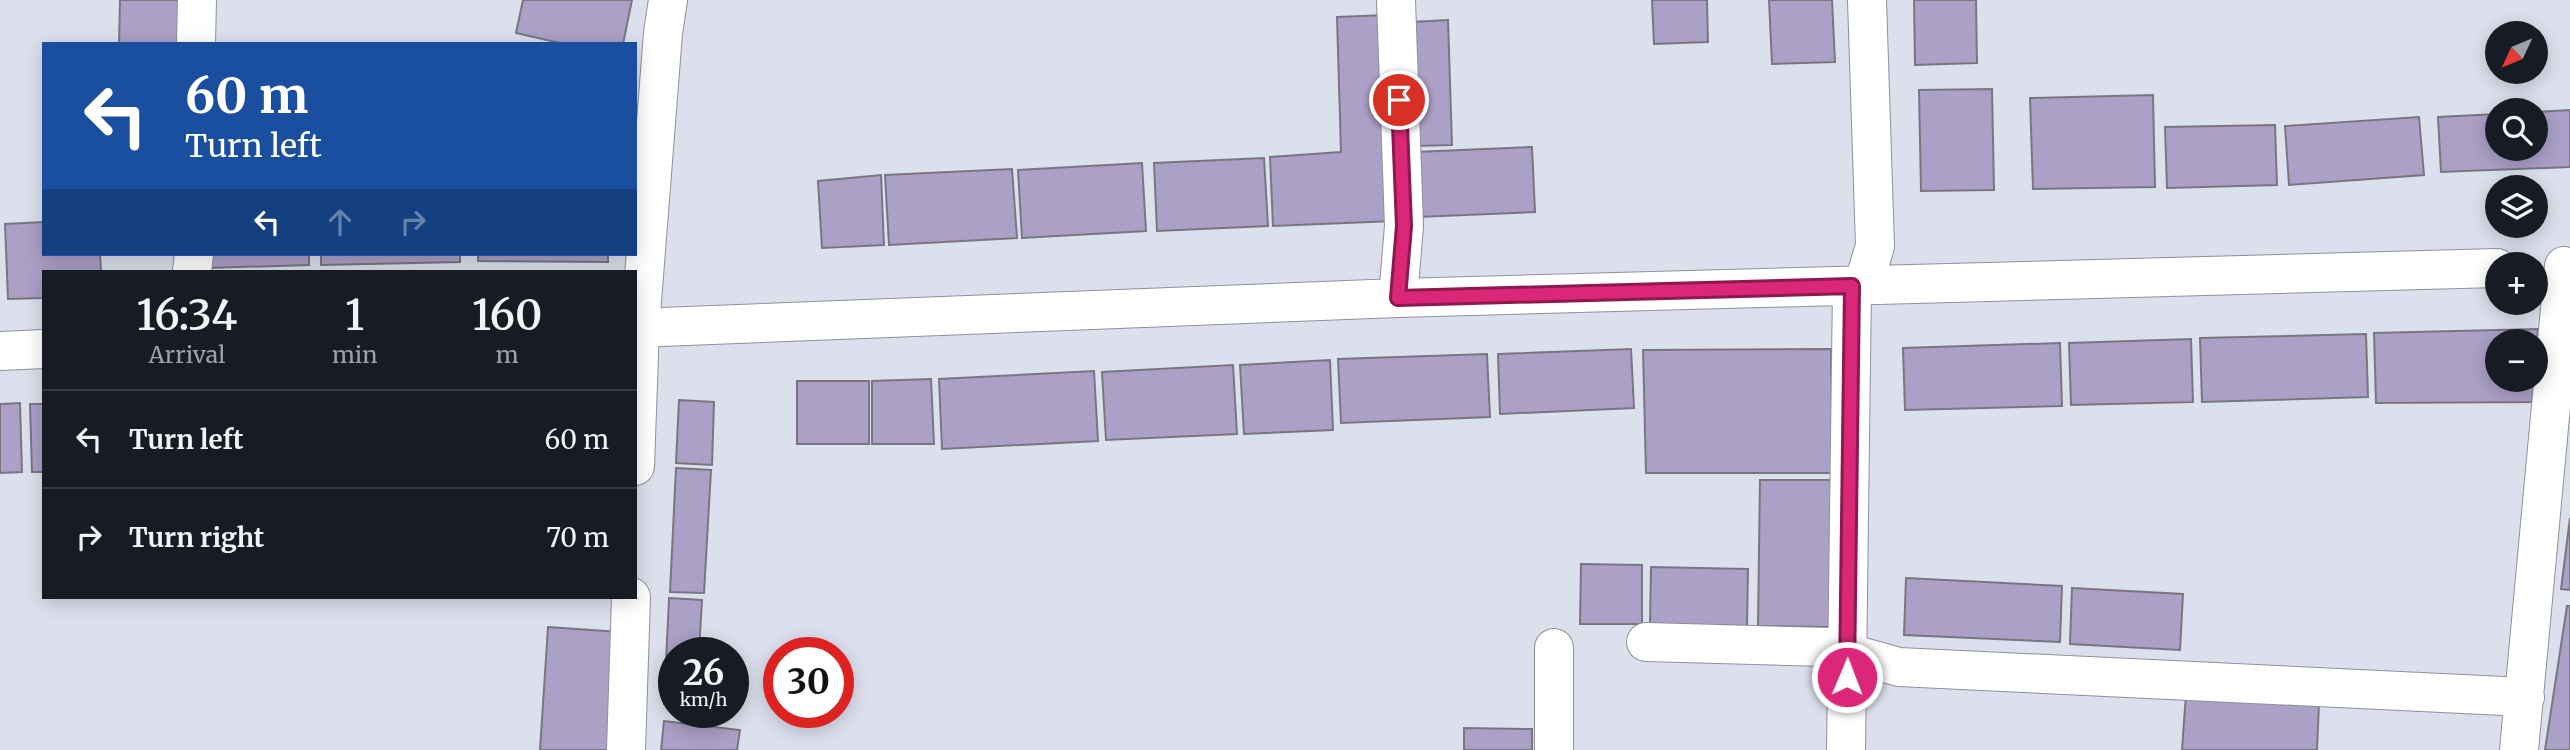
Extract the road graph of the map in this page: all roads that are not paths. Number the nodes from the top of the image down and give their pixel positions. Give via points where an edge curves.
1 (197, 0) edge
2 (668, 0) edge
3 (1396, 0) edge
4 (1867, 0) edge
5 (196, 42) edge
6 (2557, 266) edge
7 (2485, 268) edge
8 (1858, 286) junction
9 (1398, 298) junction
10 (638, 328) edge
11 (42, 349) edge
12 (0, 351) edge
13 (637, 374) edge
14 (631, 599) edge
15 (1646, 642) dead end
16 (1554, 648) dead end
17 (1848, 653) junction
18 (2525, 697) junction
19 (626, 750) edge
20 (1554, 750) edge
21 (1846, 750) edge
22 (2519, 750) edge

1 - 5 street
2 - 10 street
3 - 9 street via 1404,226
4 - 8 street via 1875,246
6 - 18 street
7 - 8 street
8 - 9 street
8 - 17 street
9 - 10 street
10 - 13 street
11 - 12 street
14 - 19 street
15 - 17 street via 1828,647
16 - 20 street
17 - 18 street via 1899,667
17 - 21 street
18 - 22 street

